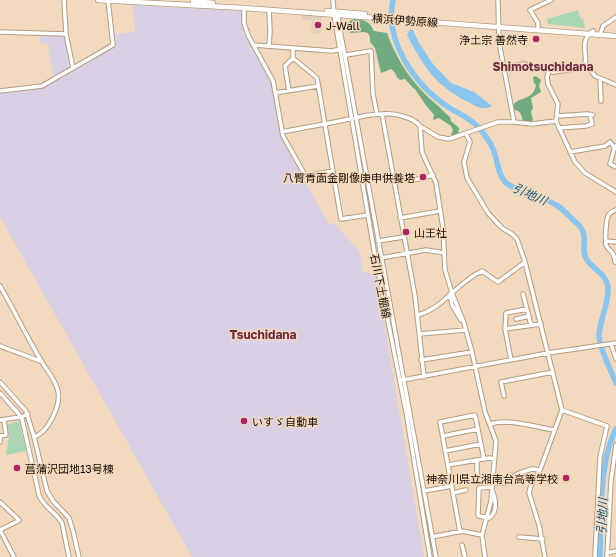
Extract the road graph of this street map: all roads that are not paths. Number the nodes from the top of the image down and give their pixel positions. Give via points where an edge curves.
1 (64, 0) edge
2 (98, 0) edge
3 (108, 0) edge
4 (160, 0) edge
5 (172, 0) edge
6 (333, 0) edge
7 (498, 0) edge
8 (551, 0) edge
9 (543, 2) edge
10 (244, 8) junction
11 (269, 10) junction
12 (336, 13) junction
13 (616, 17) edge
14 (498, 25) junction
15 (538, 27) junction
16 (0, 32) edge
17 (591, 32) junction
18 (600, 33) junction
19 (66, 34) junction
20 (615, 34) edge
21 (254, 45) junction
22 (269, 46) junction
23 (293, 48) junction
24 (341, 49) junction
25 (346, 56) junction
26 (292, 58) junction
27 (505, 67) junction
28 (584, 67) junction
29 (73, 68) junction
30 (549, 71) junction
31 (600, 78) junction
32 (616, 85) edge
33 (318, 86) junction
34 (289, 90) junction
35 (0, 91) edge
36 (275, 93) junction
37 (601, 101) dead end
38 (377, 114) junction
39 (382, 114) junction
40 (357, 117) junction
41 (352, 118) junction
42 (557, 119) junction
43 (514, 122) junction
44 (324, 124) junction
45 (420, 126) junction
46 (559, 128) junction
47 (282, 132) junction
48 (466, 134) junction
49 (615, 146) edge
50 (570, 152) junction
51 (616, 167) edge
52 (333, 171) junction
53 (433, 175) junction
54 (393, 180) junction
55 (616, 192) edge
56 (616, 210) edge
57 (440, 211) junction
58 (368, 215) junction
59 (400, 218) junction
60 (404, 237) junction
61 (378, 241) junction
62 (606, 241) junction
63 (616, 242) edge
64 (406, 253) junction
65 (444, 253) junction
66 (376, 258) junction
67 (381, 258) junction
68 (525, 262) junction
69 (616, 262) edge
70 (0, 286) edge
71 (451, 293) junction
72 (523, 294) dead end
73 (527, 309) junction
74 (418, 315) junction
75 (529, 316) junction
76 (516, 319) dead end
77 (541, 324) junction
78 (531, 325) junction
79 (465, 328) junction
80 (505, 329) junction
81 (419, 334) junction
82 (613, 344) edge
83 (0, 346) edge
84 (472, 352) junction
85 (548, 353) junction
86 (616, 359) edge
87 (422, 360) junction
88 (511, 360) junction
89 (40, 361) junction
90 (475, 367) junction
91 (553, 372) junction
92 (424, 376) junction
93 (402, 381) junction
94 (0, 382) edge
95 (0, 393) edge
96 (504, 396) dead end
97 (562, 410) junction
98 (28, 414) junction
99 (21, 417) junction
100 (2, 420) edge
101 (490, 424) junction
102 (478, 429) junction
103 (554, 430) junction
104 (443, 436) junction
105 (34, 438) junction
106 (0, 442) edge
107 (481, 444) junction
108 (616, 445) edge
109 (445, 451) junction
110 (484, 459) junction
111 (495, 459) junction
112 (478, 460) junction
113 (448, 465) junction
114 (540, 470) junction
115 (477, 477) dead end
116 (452, 486) junction
117 (492, 486) junction
118 (466, 490) dead end
119 (424, 492) junction
120 (453, 493) junction
121 (616, 494) edge
122 (611, 495) junction
123 (0, 502) edge
124 (486, 518) junction
125 (0, 530) edge
126 (460, 532) junction
127 (482, 535) junction
128 (432, 537) junction
129 (519, 537) dead end
130 (543, 539) junction
131 (462, 545) dead end
132 (616, 551) edge
133 (607, 555) edge
134 (14, 557) edge
135 (69, 557) edge
136 (78, 557) edge
137 (430, 557) edge
138 (436, 557) edge
139 (464, 557) edge
140 (485, 557) edge
141 (545, 557) edge
142 (595, 557) edge

1 - 19 street
2 - 3 main road, 横浜伊勢原線
3 - 10 main road, 横浜伊勢原線
3 - 29 street via 113,45
4 - 5 main road, 横浜伊勢原線
5 - 12 main road, 横浜伊勢原線
6 - 12 street
7 - 14 street
8 - 9 street
9 - 15 street via 530,10
10 - 11 main road, 横浜伊勢原線
10 - 21 street via 244,26
11 - 12 main road, 横浜伊勢原線
11 - 22 street
12 - 14 main road, 横浜伊勢原線
12 - 24 street, 石川下土棚線
12 - 25 street, 石川下土棚線
13 - 18 street via 603,26
14 - 15 main road, 横浜伊勢原線
14 - 17 main road, 横浜伊勢原線
14 - 27 street
15 - 17 main road, 横浜伊勢原線
16 - 19 street
17 - 18 main road, 横浜伊勢原線
17 - 28 street via 585,42
18 - 20 main road, 横浜伊勢原線
19 - 29 street
21 - 22 street
21 - 36 street via 270,73
22 - 23 street
23 - 24 street via 332,51
23 - 26 street
24 - 41 street, 石川下土棚線
25 - 38 street via 371,51 373,94
25 - 40 street, 石川下土棚線
26 - 33 street via 317,78
26 - 34 street via 285,66
27 - 30 street via 524,64
27 - 43 street
28 - 30 street
28 - 31 street via 590,68 595,76
29 - 35 street via 42,86
30 - 42 street via 548,84 558,104
31 - 32 street
31 - 37 street
33 - 34 street
33 - 44 street
34 - 36 street
36 - 47 street
38 - 39 street
38 - 40 street
39 - 45 street via 403,117
39 - 54 street
40 - 41 street
40 - 61 street, 石川下土棚線
41 - 44 street
41 - 58 street, 石川下土棚線
42 - 43 street via 532,124
42 - 46 street
42 - 46 street via 592,115 592,124
43 - 48 street via 498,122
44 - 47 street
44 - 52 street
45 - 48 street via 445,139
45 - 53 street via 422,152
46 - 50 street
47 - 52 street via 306,176
48 - 68 street via 470,142 464,162 467,178 488,213 517,240
49 - 50 street via 610,142 605,146
49 - 51 street via 610,164
50 - 55 street via 581,170
52 - 58 street via 341,219
53 - 54 street via 418,179
53 - 57 street
54 - 59 street
56 - 62 street via 607,216
57 - 59 street
57 - 65 street
58 - 66 street, 石川下土棚線
59 - 60 street
60 - 61 street
60 - 64 street
61 - 67 street, 石川下土棚線
62 - 63 street
62 - 69 street via 606,246 614,255
64 - 65 street via 426,250
64 - 67 street
64 - 74 street
65 - 71 street
66 - 67 street
66 - 93 street, 石川下土棚線
67 - 93 street, 石川下土棚線
68 - 71 street via 498,282 482,271
68 - 77 street
70 - 89 street
71 - 74 street via 437,306
71 - 79 street
72 - 73 street
73 - 75 street
73 - 80 street via 506,313
74 - 81 street
75 - 76 street
75 - 78 street
77 - 78 street
77 - 85 street
78 - 80 street
79 - 81 street
79 - 84 street
80 - 88 street
81 - 87 street
82 - 85 street
82 - 86 street
83 - 89 street
84 - 87 street
84 - 90 street
85 - 88 street
85 - 91 street
87 - 92 street
88 - 90 street
89 - 105 street via 54,380 59,397 57,408 44,431
90 - 92 street
90 - 101 street
91 - 96 street via 502,382
91 - 97 street
92 - 93 street
93 - 119 street, 石川下土棚線
93 - 137 street, 石川下土棚線
94 - 98 street
95 - 99 street
97 - 103 street
97 - 142 street via 607,426 600,456
98 - 99 street
98 - 105 street
99 - 100 street
99 - 135 street via 39,495 62,523
100 - 106 street via 6,435 0,436
101 - 103 street via 501,422
101 - 111 street via 496,441
102 - 104 street
102 - 104 street via 475,415 454,419 440,422
102 - 107 street
103 - 114 street
104 - 109 street
105 - 136 street via 47,492 69,518
107 - 109 street
107 - 110 street
108 - 122 street
109 - 113 street
110 - 111 street
110 - 112 street
111 - 117 street
112 - 113 street
112 - 115 street
113 - 116 street
114 - 117 street via 522,472 506,483
114 - 130 street via 529,493
116 - 119 street
116 - 120 street
117 - 124 street
117 - 124 street via 479,488 478,515
118 - 120 street
119 - 128 street, 石川下土棚線
120 - 126 street
121 - 122 street
122 - 133 street
123 - 125 street via 19,520
124 - 127 street
125 - 134 street
126 - 127 street
126 - 128 street
127 - 140 street
128 - 138 street, 石川下土棚線
129 - 130 street
130 - 141 street
131 - 139 street
132 - 133 street

